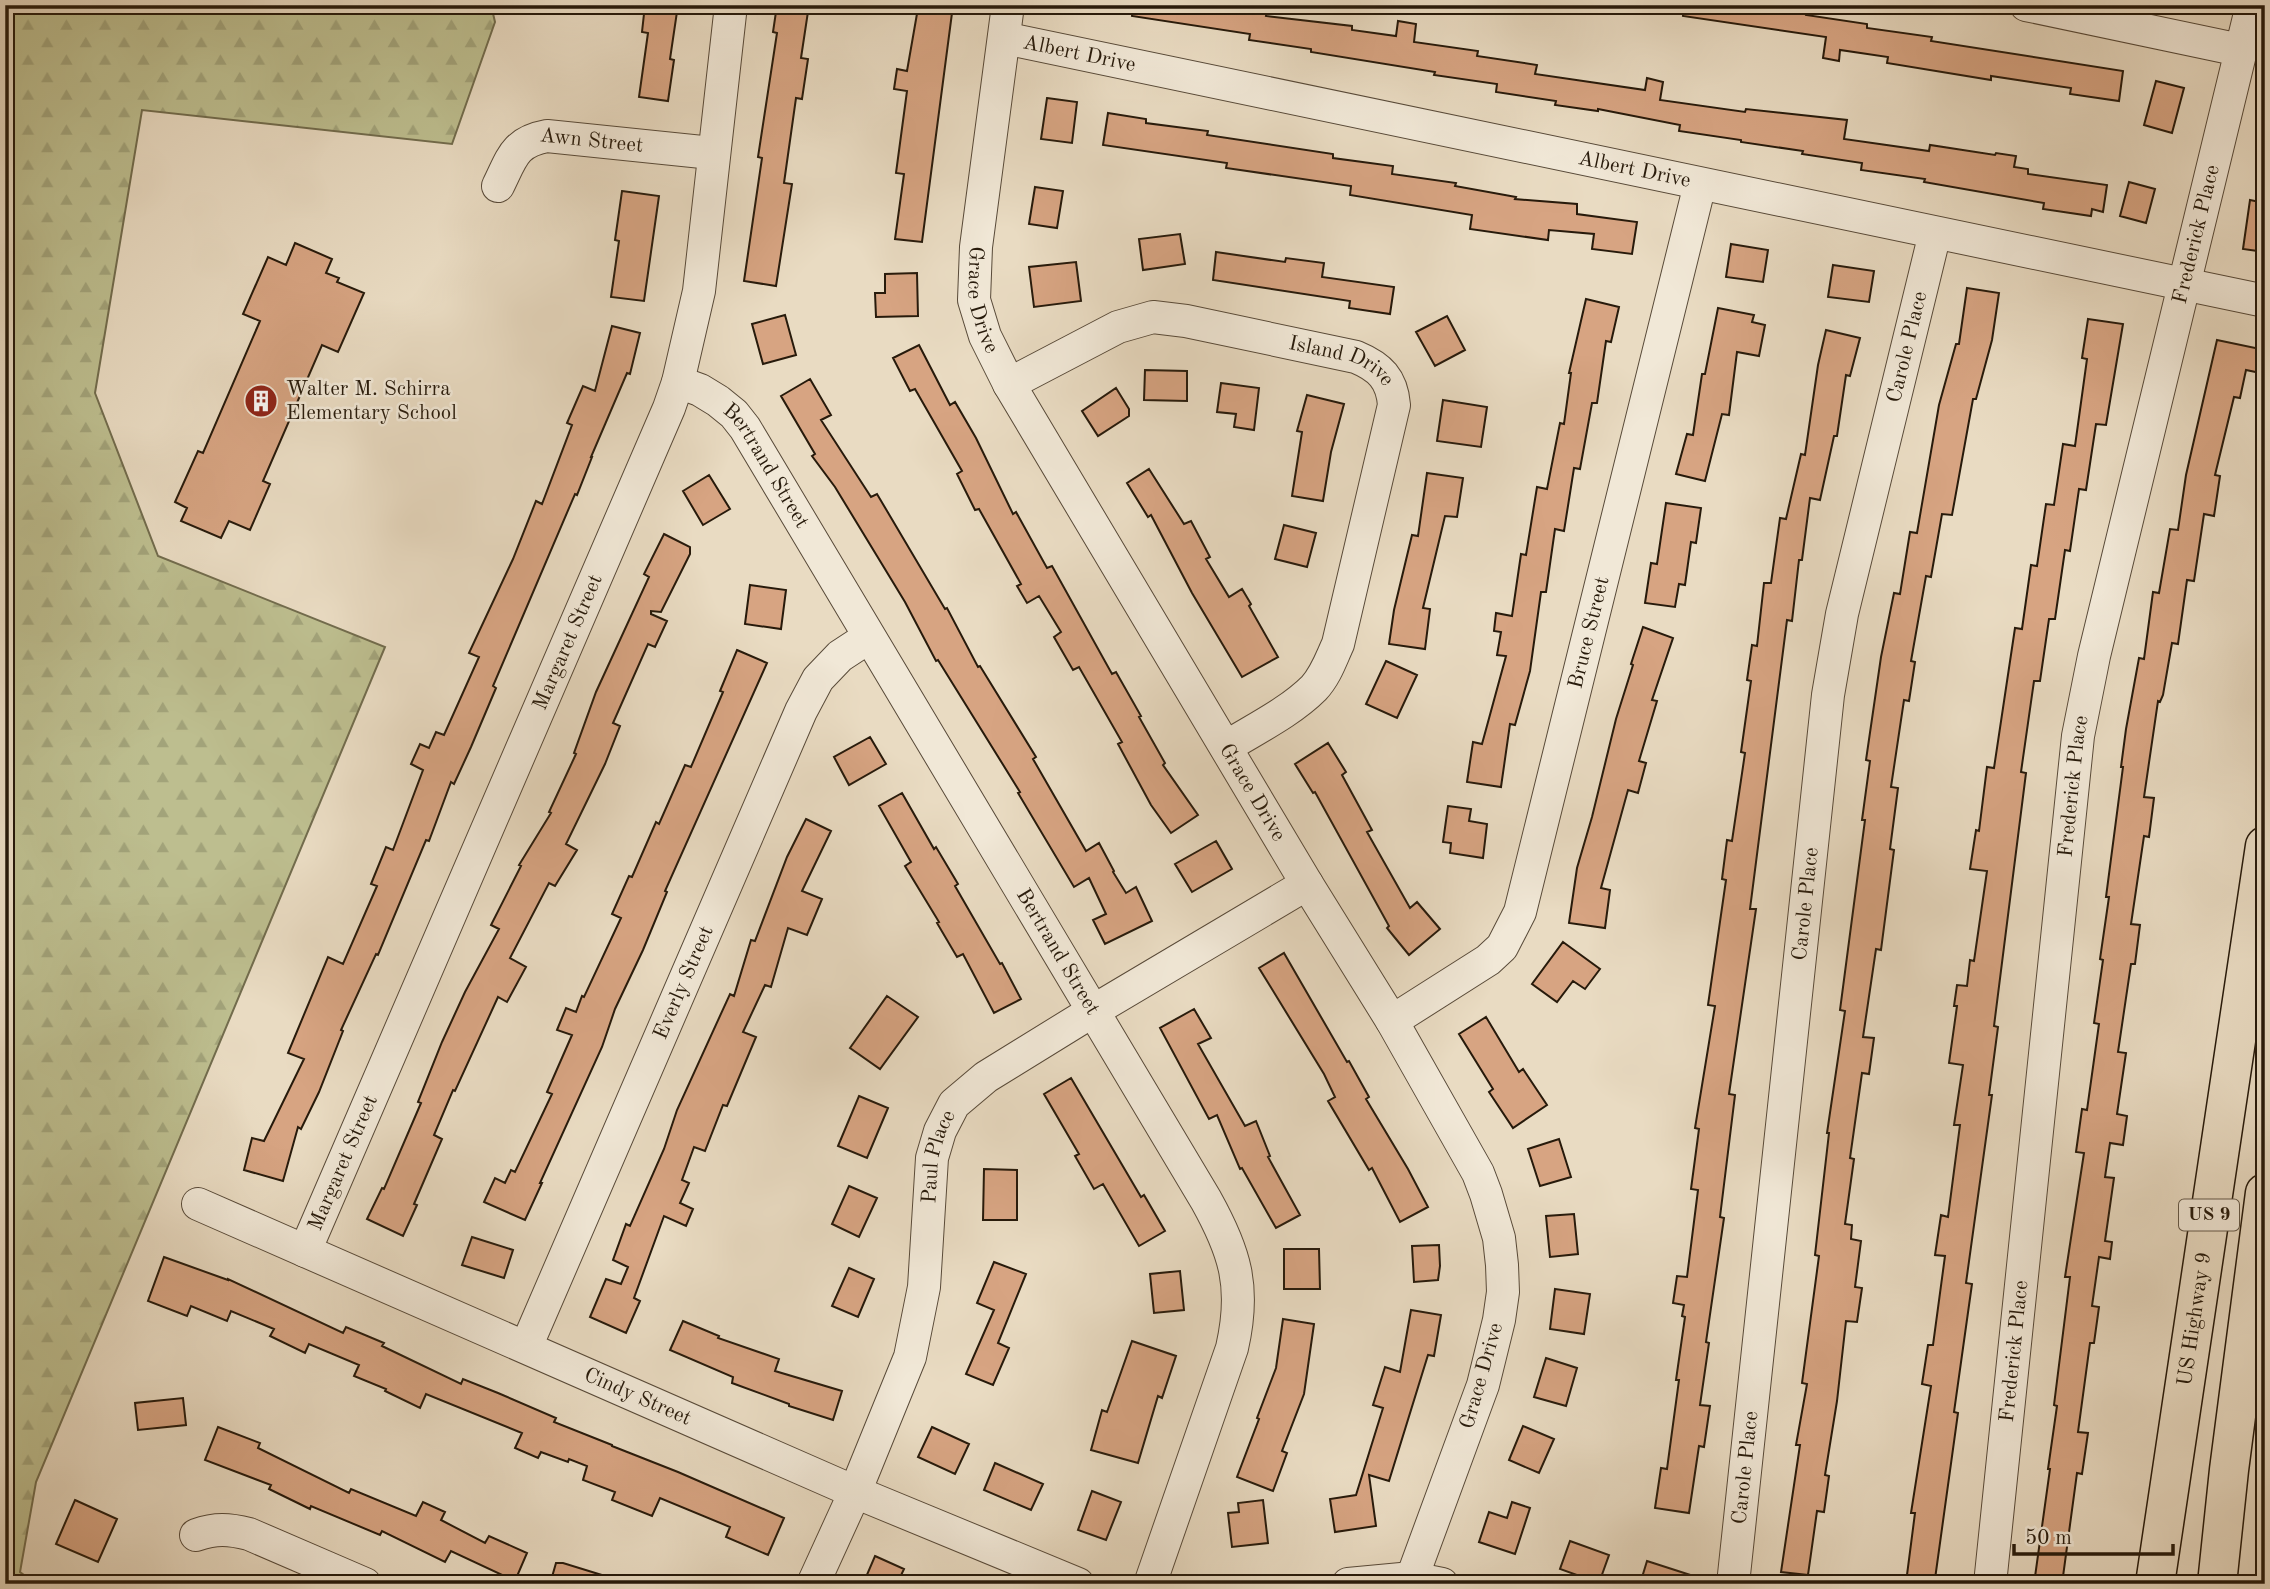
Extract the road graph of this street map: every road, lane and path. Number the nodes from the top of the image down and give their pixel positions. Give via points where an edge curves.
1 (731, 5) edge
2 (1008, 5) edge
3 (2026, 5) edge
4 (2252, 5) edge
5 (1004, 38) junction
6 (2240, 50) junction
7 (712, 153) junction
8 (1700, 184) junction
9 (498, 186) dead end
10 (1935, 233) junction
11 (2185, 285) junction
12 (2265, 301) edge
13 (678, 382) junction
14 (1009, 384) junction
15 (869, 637) junction
16 (1226, 747) junction
17 (2265, 846) edge
18 (1307, 884) junction
19 (1093, 1011) junction
20 (1392, 1021) junction
21 (2265, 1193) edge
22 (198, 1205) dead end
23 (305, 1251) junction
24 (2265, 1314) edge
25 (526, 1347) junction
26 (2229, 1470) junction
27 (855, 1492) junction
28 (196, 1535) dead end
29 (1427, 1581) edge
30 (365, 1584) edge
31 (813, 1584) edge
32 (1077, 1584) edge
33 (1150, 1584) edge
34 (1348, 1584) edge
35 (1733, 1584) edge
36 (1990, 1584) edge
37 (2155, 1584) edge
38 (2217, 1584) edge

1 - 7 street, Margaret Street
2 - 5 street, Grace Drive
3 - 6 street
4 - 6 street, Frederick Place
5 - 8 street, Albert Drive
5 - 14 street, Grace Drive via 976,247 974,300 985,336
6 - 11 street, Frederick Place
7 - 9 street, Awn Street via 548,136 520,146
7 - 13 street, Margaret Street via 699,291
8 - 10 street, Albert Drive
8 - 20 street, Bruce Street via 1520,912 1502,947 1488,960
10 - 11 street, Albert Drive
10 - 35 street, Carole Place via 1842,614 1828,695
11 - 12 street, Albert Drive
11 - 36 street, Frederick Place via 2078,736
13 - 15 street, Bertrand Street via 718,401 745,428
13 - 23 street, Margaret Street
14 - 16 street, Grace Drive
14 - 16 street, Island Drive via 1118,327 1153,317 1356,357 1374,365 1385,377 1394,405 1338,644 1327,670 1314,688 1288,708
15 - 19 street, Bertrand Street
15 - 25 street, Everly Street via 840,656 818,679 801,711
16 - 18 street, Grace Drive
17 - 37 highway, US Highway 9 / US 9
18 - 19 street, Paul Place
18 - 20 street, Grace Drive
19 - 27 street, Paul Place via 986,1077 954,1104 940,1131 932,1158 919,1324 911,1357
19 - 33 street, Bertrand Street via 1220,1224 1237,1277 1233,1348
20 - 29 street, Grace Drive via 1478,1173 1494,1217 1502,1265 1499,1320
21 - 26 highway, US 9
22 - 23 street, Cindy Street
23 - 25 street, Cindy Street
24 - 26 highway
25 - 27 street, Cindy Street
26 - 38 highway, US 9
27 - 31 street, Paul Place
27 - 32 street, Cindy Street
28 - 30 street via 219,1529 249,1534
29 - 34 street

